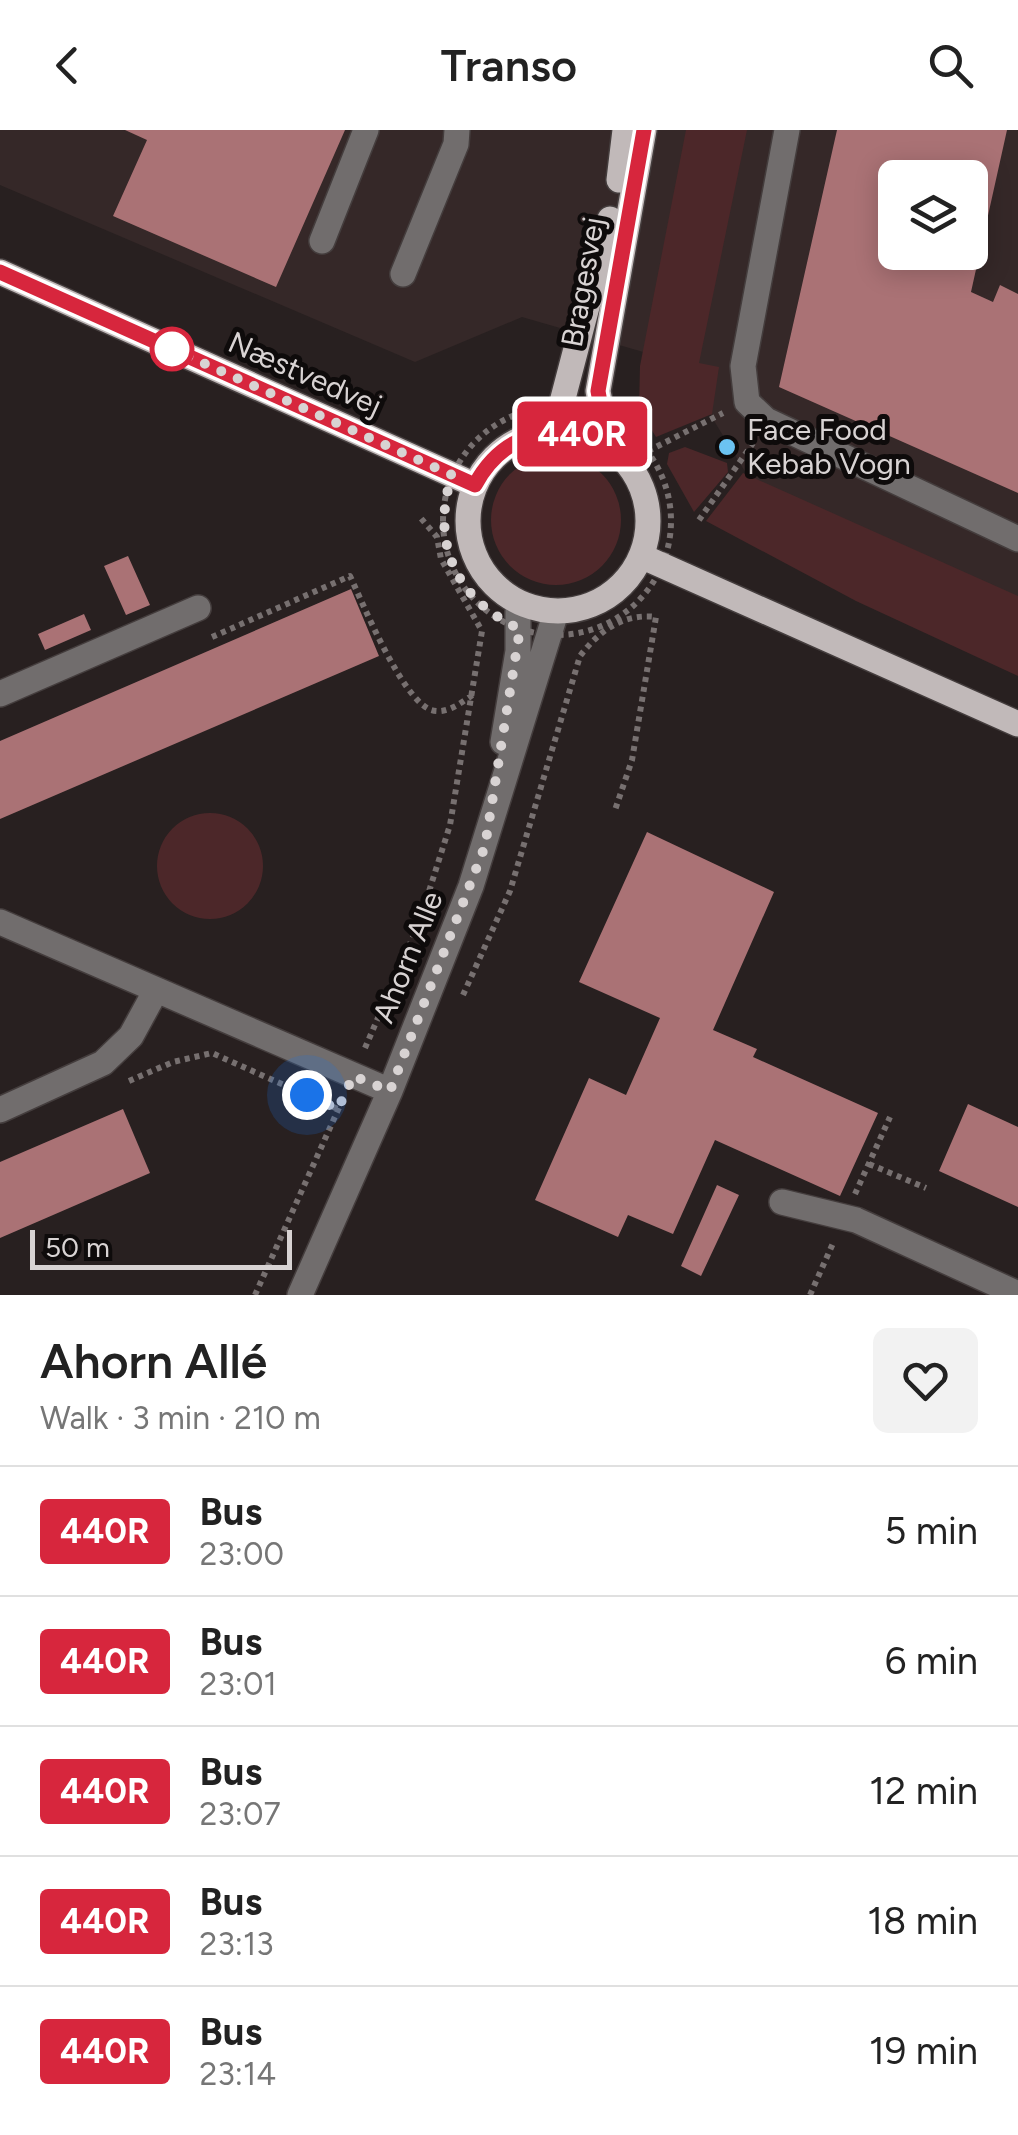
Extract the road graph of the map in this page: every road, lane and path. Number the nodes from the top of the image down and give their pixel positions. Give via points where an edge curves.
1 (366, 130) edge
2 (457, 130) edge
3 (625, 130) edge
4 (644, 130) edge
5 (787, 130) edge
6 (322, 242) dead end
7 (0, 272) edge
8 (403, 274) dead end
9 (746, 402) junction
10 (561, 406) junction
11 (599, 414) junction
12 (766, 420) junction
13 (544, 432) junction
14 (608, 446) junction
15 (648, 451) junction
16 (463, 480) junction
17 (419, 516) dead end
18 (699, 520) dead end
19 (1018, 539) edge
20 (652, 561) junction
21 (518, 603) junction
22 (198, 608) dead end
23 (552, 624) junction
24 (520, 629) junction
25 (210, 638) dead end
26 (580, 656) dead end
27 (0, 694) edge
28 (474, 694) junction
29 (1018, 724) edge
30 (616, 810) dead end
31 (485, 846) junction
32 (0, 922) edge
33 (155, 992) junction
34 (353, 1076) junction
35 (125, 1083) dead end
36 (390, 1091) junction
37 (338, 1109) junction
38 (0, 1110) edge
39 (374, 1126) junction
40 (869, 1164) dead end
41 (926, 1188) dead end
42 (782, 1202) dead end
43 (1018, 1294) edge
44 (255, 1295) edge
45 (300, 1295) edge

1 - 6 street
2 - 8 street
3 - 10 main road, Bragesvej via 594,294
4 - 11 main road, Bragesvej via 608,318
5 - 9 street via 744,366
7 - 16 main road, Næstvedvej
9 - 12 street
9 - 15 path
10 - 11 path
10 - 13 main road, Bragesvej
10 - 16 path via 522,411 488,429
11 - 14 main road, Bragesvej
11 - 15 path
12 - 18 path
12 - 19 street
13 - 14 main road via 570,432
13 - 16 main road via 508,446
14 - 20 main road via 642,488
15 - 20 path via 672,518
16 - 21 main road via 473,553 495,587
16 - 24 path via 442,516 452,567 484,609
17 - 28 path via 437,537 441,558 482,631
20 - 23 main road via 614,593
20 - 23 path via 653,583 625,613 589,631
20 - 29 main road
21 - 23 main road
21 - 24 street, Ahorn Alle
22 - 27 street
23 - 24 path
23 - 31 street, Ahorn Alle
24 - 31 street, Ahorn Alle
25 - 28 path via 350,576 396,672 422,702 448,710
26 - 30 path via 618,622 656,617 632,760
28 - 34 path via 450,826 424,907
31 - 36 street, Ahorn Alle
32 - 33 street
33 - 34 street
33 - 38 street via 130,1036 103,1062
34 - 36 street
34 - 37 path
35 - 37 path via 212,1053
36 - 39 street, Ahorn Alle
37 - 39 path
37 - 44 path
39 - 45 street, Ahorn Alle
40 - 41 path
42 - 43 street via 856,1220

